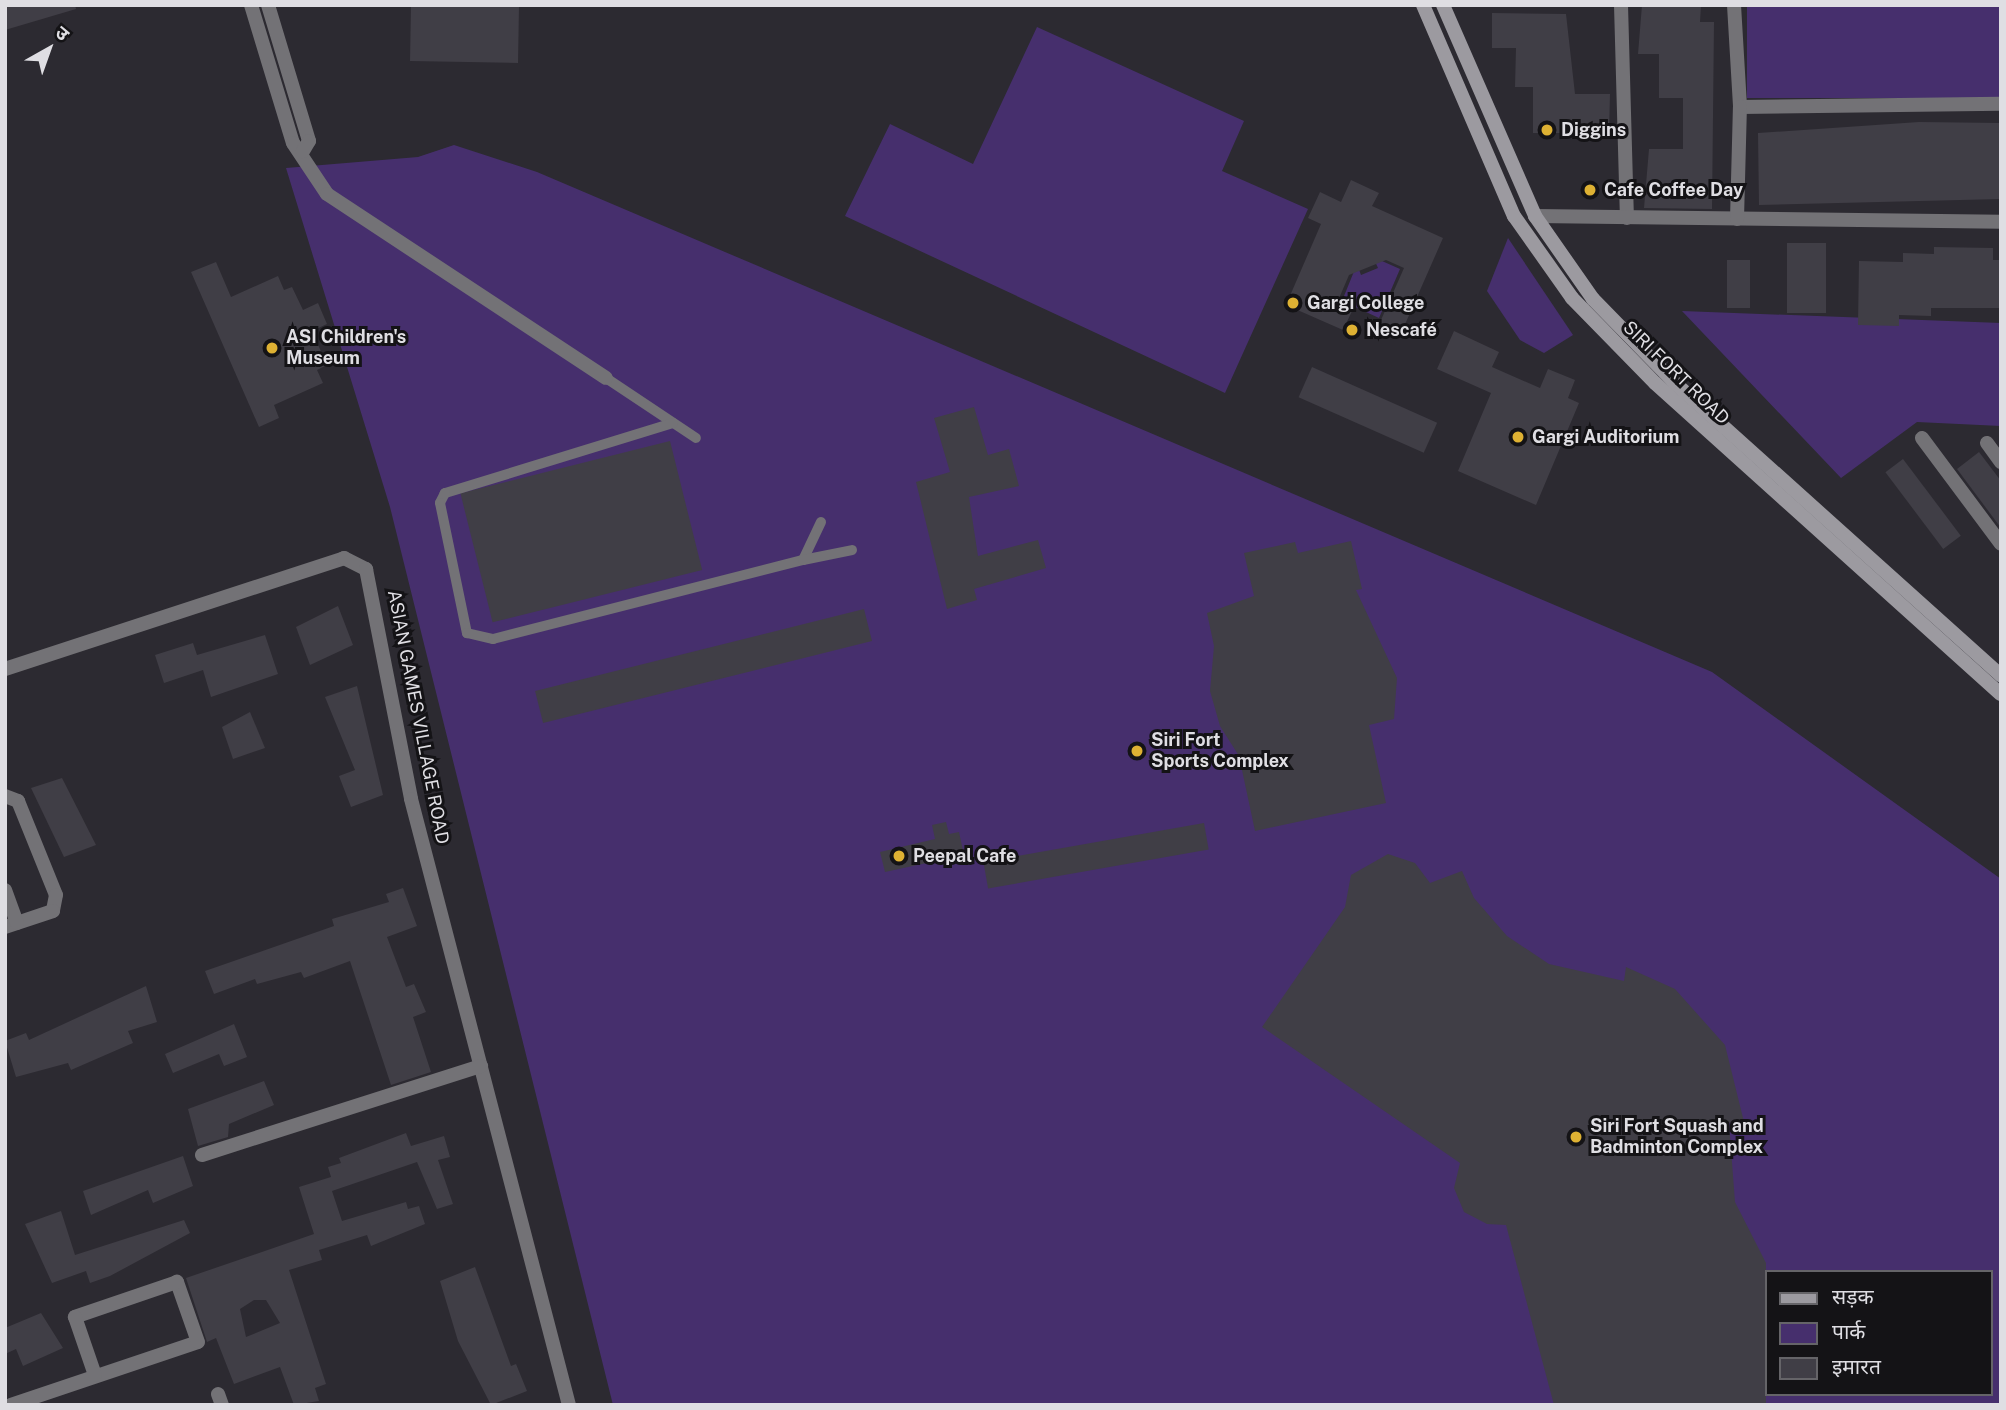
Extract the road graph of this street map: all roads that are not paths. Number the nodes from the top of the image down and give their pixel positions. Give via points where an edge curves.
1 (251, 5) edge
2 (268, 5) edge
3 (1423, 5) edge
4 (1444, 5) edge
5 (1621, 5) edge
6 (1734, 5) edge
7 (2001, 104) edge
8 (1740, 107) junction
9 (303, 151) junction
10 (1535, 216) junction
11 (1627, 218) junction
12 (1737, 219) junction
13 (2001, 222) edge
14 (606, 378) joint
15 (673, 423) junction
16 (696, 438) dead end
17 (1922, 438) dead end
18 (1986, 443) dead end
19 (2001, 462) edge
20 (821, 522) dead end
21 (2001, 544) edge
22 (852, 550) dead end
23 (803, 560) junction
24 (5, 669) edge
25 (2001, 676) edge
26 (2001, 694) edge
27 (5, 796) edge
28 (5, 890) edge
29 (11, 925) edge
30 (481, 1066) junction
31 (202, 1155) dead end
32 (95, 1375) junction
33 (11, 1405) edge
34 (569, 1405) edge

1 - 9 street via 293,143
2 - 9 street via 309,141
3 - 26 street, SIRI FORT ROAD via 1514,216 1572,298 1655,383
4 - 10 street, SIRI FORT ROAD
5 - 11 street
6 - 8 street
7 - 8 street
8 - 12 street
9 - 14 street via 317,180 343,208
10 - 11 street
10 - 25 street, SIRI FORT ROAD via 1593,299 1676,384
11 - 12 street
12 - 13 street
14 - 15 lane
15 - 16 lane
15 - 23 lane via 445,493 440,502 467,633 493,639
17 - 21 street
18 - 19 street
20 - 23 lane
22 - 23 lane
24 - 30 street, ASIAN GAMES VILLAGE ROAD via 344,558 366,569 411,799
27 - 29 street via 18,801 56,895 53,911
28 - 29 street
30 - 31 street
30 - 34 street, ASIAN GAMES VILLAGE ROAD
32 - 32 street via 198,1342 177,1282 75,1317
32 - 33 street

